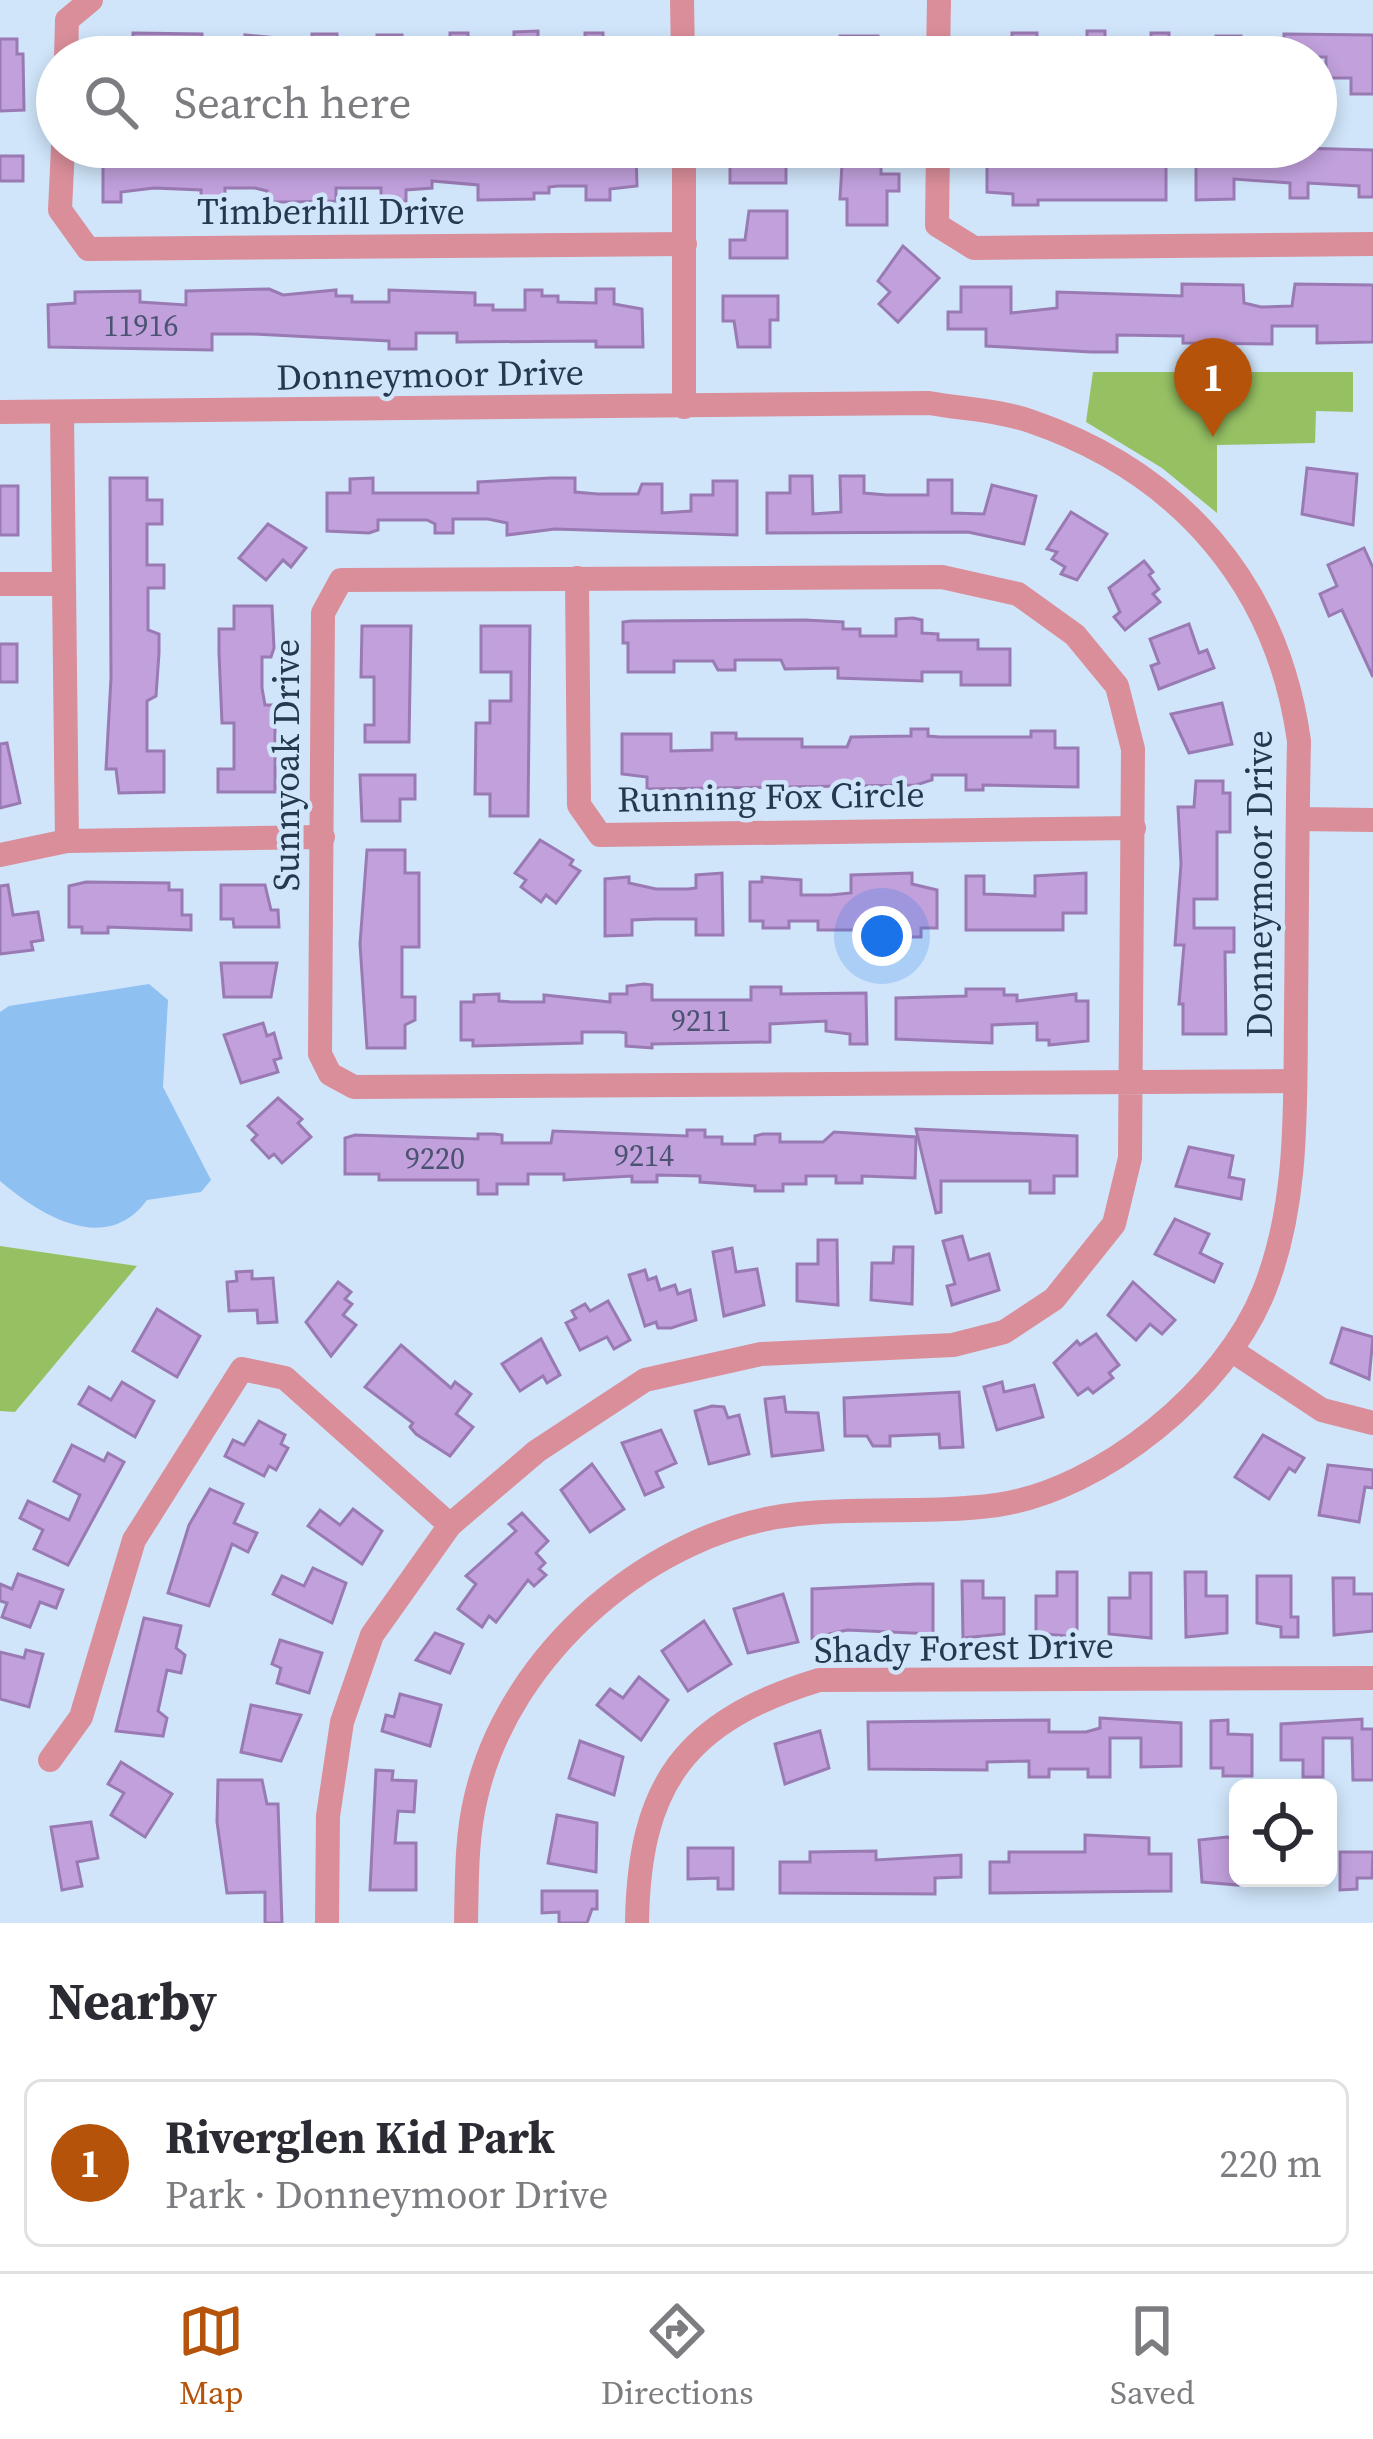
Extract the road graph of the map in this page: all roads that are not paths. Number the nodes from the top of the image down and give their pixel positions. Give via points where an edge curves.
1 (91, 0) edge
2 (682, 0) edge
3 (939, 0) edge
4 (67, 36) edge
5 (683, 36) edge
6 (938, 36) edge
7 (61, 168) edge
8 (684, 168) edge
9 (938, 168) edge
10 (685, 244) junction
11 (1373, 244) edge
12 (684, 407) junction
13 (0, 412) edge
14 (62, 413) junction
15 (577, 578) junction
16 (0, 584) edge
17 (62, 584) junction
18 (1298, 819) junction
19 (1373, 820) edge
20 (1134, 828) junction
21 (322, 837) junction
22 (67, 841) junction
23 (0, 855) edge
24 (1295, 1081) junction
25 (1132, 1083) junction
26 (1231, 1350) junction
27 (1373, 1423) edge
28 (450, 1525) junction
29 (1373, 1678) edge
30 (50, 1760) dead end
31 (327, 1923) edge
32 (466, 1923) edge
33 (638, 1923) edge

1 - 4 street via 67,20
2 - 5 street
3 - 6 street
7 - 10 street, Timberhill Drive via 60,210 88,249
8 - 10 street
9 - 11 street via 937,224 974,248
10 - 12 street
12 - 14 street, Donneymoor Drive
12 - 18 street, Donneymoor Drive via 929,403 1026,419 1119,457 1182,508 1237,569 1267,625 1292,685
13 - 14 street, Donneymoor Drive
14 - 17 street
15 - 20 street, Sunnyoak Drive via 942,577 1018,594 1075,635 1117,686 1133,749
15 - 20 street, Running Fox Circle via 579,805 601,835
15 - 21 street, Sunnyoak Drive via 341,580 323,614
16 - 17 street
17 - 22 street
18 - 19 street
18 - 24 street, Donneymoor Drive
20 - 25 street, Sunnyoak Drive
21 - 22 street
21 - 25 street, Sunnyoak Drive via 320,1054 330,1074 354,1088
22 - 23 street
24 - 25 street, Sunnyoak Drive
24 - 26 street, Donneymoor Drive via 1282,1228 1263,1293
25 - 28 street, Sunnyoak Drive via 1130,1158 1114,1224 1054,1299 1021,1321 953,1345 761,1354 645,1380 537,1451
26 - 27 street via 1322,1410
26 - 32 street, Donneymoor Drive via 1154,1430 1060,1485 1003,1504 796,1514 730,1529 661,1558 602,1598 511,1712 477,1792
28 - 30 street via 285,1378 242,1370 134,1540 81,1717
28 - 31 street, Sunnyoak Drive via 372,1635 341,1722 328,1816
29 - 33 street, Shady Forest Drive via 818,1680 767,1696 719,1723 661,1792 638,1862

